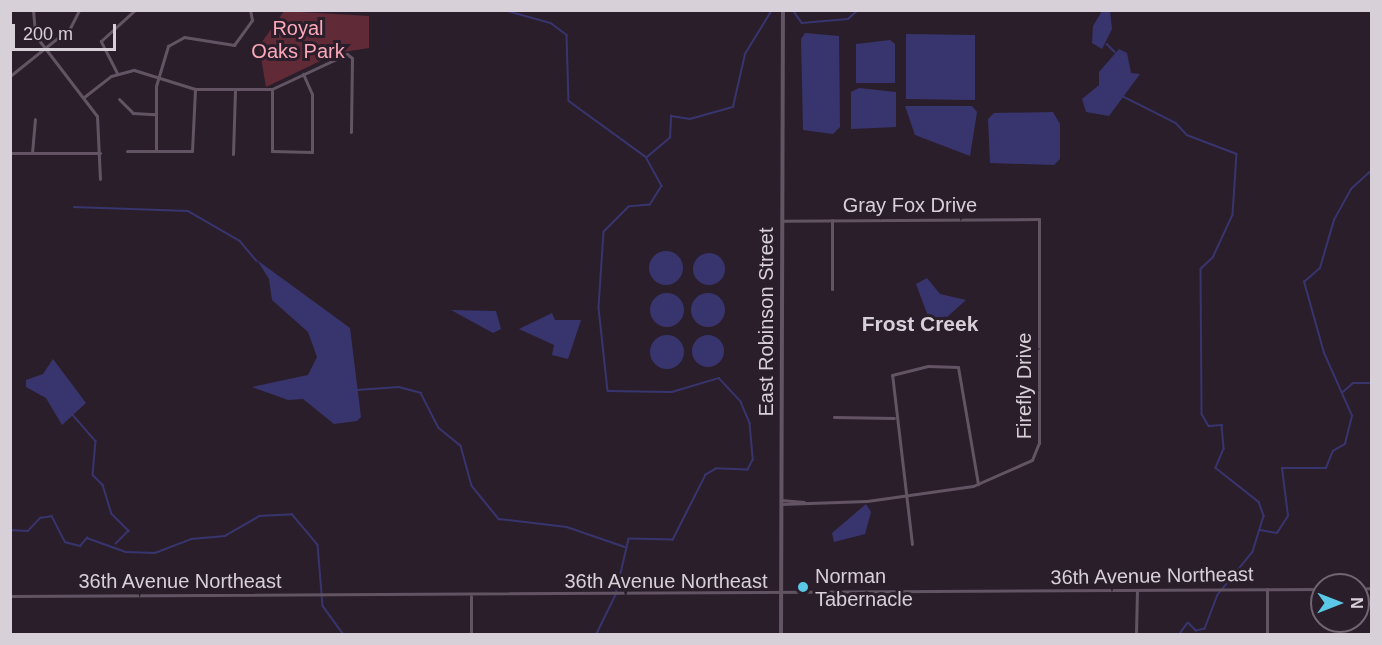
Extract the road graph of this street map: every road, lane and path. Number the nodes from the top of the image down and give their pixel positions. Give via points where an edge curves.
1 (33, 10) edge
2 (79, 10) edge
3 (135, 10) edge
4 (250, 10) edge
5 (783, 10) edge
6 (45, 48) junction
7 (117, 73) junction
8 (159, 74) junction
9 (303, 74) junction
10 (10, 76) edge
11 (195, 89) junction
12 (272, 89) junction
13 (235, 91) junction
14 (84, 97) junction
15 (119, 99) dead end
16 (155, 114) junction
17 (35, 119) dead end
18 (351, 132) dead end
19 (156, 151) junction
20 (126, 152) dead end
21 (10, 153) edge
22 (32, 153) junction
23 (100, 153) junction
24 (233, 154) dead end
25 (100, 179) dead end
26 (1039, 219) joint
27 (832, 220) junction
28 (782, 221) junction
29 (832, 289) dead end
30 (834, 417) dead end
31 (894, 418) junction
32 (978, 484) junction
33 (905, 496) junction
34 (781, 502) junction
35 (912, 544) dead end
36 (1267, 589) junction
37 (1310, 589) edge
38 (1137, 591) junction
39 (471, 596) junction
40 (781, 596) junction
41 (10, 597) edge
42 (471, 634) edge
43 (781, 634) edge
44 (1136, 634) edge
45 (1267, 634) edge

1 - 6 street via 34,31
2 - 6 street via 73,25
3 - 7 street via 100,41
4 - 8 street via 252,20 234,45 172,40
5 - 28 street, East Robinson Street
6 - 10 street
6 - 14 street
7 - 8 street
7 - 14 street
8 - 11 street
8 - 16 street
9 - 12 street
9 - 12 street via 312,94 312,152 272,151
9 - 18 street via 339,55 350,55
11 - 13 street
11 - 19 street via 195,147
12 - 13 street
13 - 24 street
14 - 23 street via 98,120
15 - 16 street via 132,113
16 - 19 street
17 - 22 street
19 - 20 street
21 - 22 street
22 - 23 street
23 - 25 street
26 - 27 street, Gray Fox Drive
26 - 32 street, Firefly Drive via 1039,448 1032,460
27 - 28 street, Gray Fox Drive
27 - 29 street
28 - 34 street, East Robinson Street
30 - 31 street
31 - 32 street via 891,375 928,366 958,367
31 - 33 street
32 - 33 street, Firefly Drive
33 - 34 street, Firefly Drive
33 - 35 street
34 - 40 street, East Robinson Street
36 - 37 street, 36th Avenue Northeast
36 - 38 street, 36th Avenue Northeast
36 - 45 street
38 - 40 street, 36th Avenue Northeast
38 - 44 street
39 - 40 street, 36th Avenue Northeast
39 - 41 street, 36th Avenue Northeast
39 - 42 street
40 - 43 street, East Robinson Street

